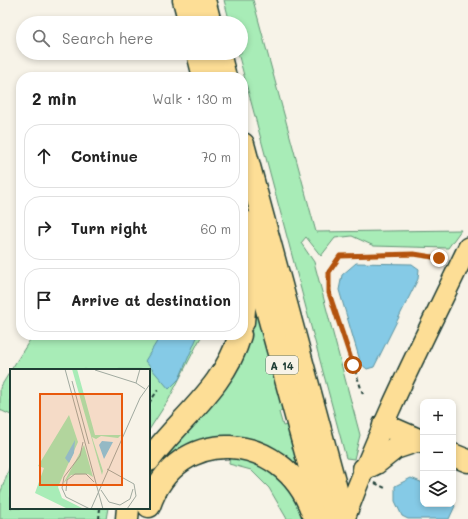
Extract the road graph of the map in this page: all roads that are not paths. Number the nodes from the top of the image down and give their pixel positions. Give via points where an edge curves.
1 (184, 0) edge
2 (204, 0) edge
3 (188, 16) edge
4 (208, 16) edge
5 (200, 60) edge
6 (220, 60) edge
7 (203, 72) edge
8 (224, 72) edge
9 (248, 163) edge
10 (248, 240) edge
11 (468, 247) edge
12 (238, 340) edge
13 (384, 425) junction
14 (420, 441) edge
15 (420, 441) edge
16 (456, 456) edge
17 (150, 459) edge
18 (468, 461) edge
19 (364, 469) junction
20 (150, 505) edge
21 (128, 509) edge
22 (148, 509) edge
23 (320, 516) edge
24 (127, 519) edge
25 (146, 519) edge
26 (344, 519) edge

1 - 3 highway
2 - 4 highway
5 - 7 highway
6 - 8 highway
9 - 26 highway, A 14
10 - 23 highway, A 14
11 - 13 main road
12 - 17 highway via 227,366 215,384
13 - 14 highway
13 - 19 main road
15 - 19 highway via 395,448
16 - 18 highway
19 - 26 main road
20 - 23 highway via 164,478 180,462 211,449 234,447 266,455 284,468
21 - 24 highway
22 - 25 highway

